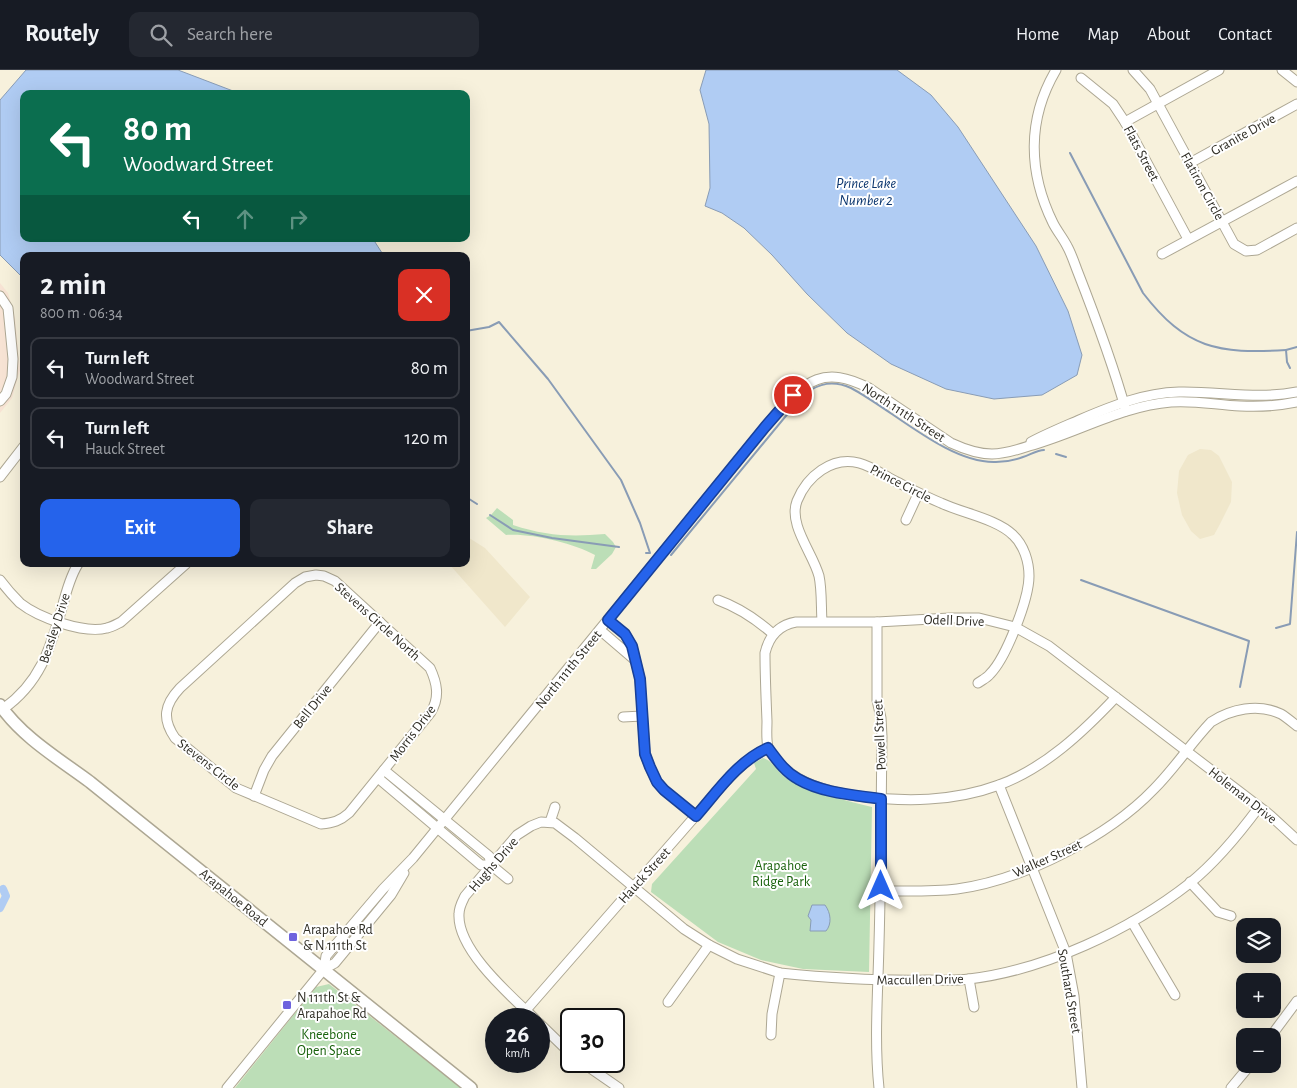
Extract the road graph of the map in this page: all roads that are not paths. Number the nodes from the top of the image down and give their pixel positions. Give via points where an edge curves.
1 (1056, 70) edge
2 (1133, 70) edge
3 (1219, 70) edge
4 (1282, 70) edge
5 (1081, 78) dead end
6 (1297, 82) edge
7 (1158, 104) junction
8 (1297, 104) edge
9 (1125, 122) junction
10 (1190, 163) junction
11 (1297, 181) edge
12 (1222, 222) junction
13 (1297, 228) edge
14 (1188, 239) junction
15 (1162, 254) dead end
16 (0, 296) edge
17 (1297, 392) edge
18 (0, 401) edge
19 (1124, 402) junction
20 (1297, 402) edge
21 (1126, 411) junction
22 (1017, 450) junction
23 (19, 460) edge
24 (0, 476) edge
25 (918, 494) junction
26 (906, 520) dead end
27 (76, 567) edge
28 (183, 567) edge
29 (313, 575) joint
30 (0, 580) edge
31 (718, 600) dead end
32 (608, 620) junction
33 (822, 621) junction
34 (58, 622) junction
35 (380, 622) junction
36 (877, 622) junction
37 (1015, 627) junction
38 (600, 630) junction
39 (773, 634) junction
40 (635, 660) junction
41 (434, 677) joint
42 (978, 683) dead end
43 (1116, 697) junction
44 (2, 707) edge
45 (642, 716) junction
46 (624, 717) dead end
47 (1297, 726) edge
48 (768, 748) junction
49 (1187, 751) junction
50 (384, 770) junction
51 (378, 778) junction
52 (1000, 785) junction
53 (254, 796) junction
54 (881, 799) junction
55 (555, 807) dead end
56 (1259, 807) junction
57 (696, 816) junction
58 (445, 820) junction
59 (550, 822) junction
60 (439, 828) junction
61 (1297, 840) edge
62 (492, 865) junction
63 (1032, 867) junction
64 (508, 879) dead end
65 (1190, 882) junction
66 (633, 886) junction
67 (881, 891) junction
68 (1231, 916) dead end
69 (1132, 922) junction
70 (709, 945) junction
71 (1066, 953) junction
72 (324, 969) junction
73 (780, 973) junction
74 (969, 979) junction
75 (878, 981) junction
76 (1175, 995) dead end
77 (1297, 1001) edge
78 (668, 1002) dead end
79 (974, 1007) dead end
80 (524, 1008) edge
81 (528, 1008) edge
82 (1277, 1028) edge
83 (550, 1033) edge
84 (771, 1035) dead end
85 (560, 1043) edge
86 (597, 1073) edge
87 (1243, 1073) edge
88 (227, 1088) edge
89 (471, 1088) edge
90 (619, 1088) edge
91 (879, 1088) edge
92 (1082, 1088) edge
93 (1231, 1088) edge

1 - 19 street via 1039,111 1034,165 1041,197 1077,270
2 - 7 street, Flatiron Circle
3 - 7 street
4 - 6 street
5 - 9 street, Flats Street via 1113,104
7 - 9 street
7 - 10 street, Flatiron Circle
8 - 10 street, Granite Drive
9 - 14 street, Flats Street
10 - 12 street, Flatiron Circle
11 - 12 street
12 - 13 street, Flatiron Circle via 1234,244 1246,252 1258,250
12 - 14 street
14 - 15 street
16 - 18 street via 8,308 13,359 12,377
17 - 19 street, North 111th Street via 1266,396 1179,392
19 - 21 street
19 - 22 street, North 111th Street via 1042,436
20 - 21 street, North 111th Street via 1253,406 1170,402
21 - 22 street, North 111th Street
22 - 32 street, North 111th Street via 992,454 964,449 940,437 869,388 829,376 817,379 793,395 775,415
23 - 24 street
25 - 26 street
25 - 33 street, Prince Circle via 867,465 844,461 821,469 803,489 796,513 798,526 819,577
25 - 37 street, Prince Circle via 1001,525 1014,536 1025,554 1029,576 1028,590
27 - 34 street, Beasley Drive
28 - 34 street via 121,622 109,628 85,629
29 - 35 street, Stevens Circle North via 335,581
29 - 53 street, Stevens Circle via 295,583 180,688 170,698 167,708 166,719 175,738 236,788
30 - 34 street via 21,604
31 - 39 street via 756,619
32 - 38 street, North 111th Street
32 - 40 street via 625,634
33 - 36 street, Odell Drive
33 - 39 street, Odell Drive via 788,624
34 - 44 street, Beasley Drive via 35,679 16,700
35 - 41 street, Stevens Circle North via 430,668
35 - 53 street, Bell Drive via 272,756
36 - 37 street, Odell Drive via 979,618
36 - 54 street, Powell Street
37 - 42 street, Prince Circle via 998,664
37 - 43 street, Odell Drive via 1049,646
38 - 40 street
38 - 58 street, North 111th Street
39 - 48 street via 764,652
40 - 45 street via 640,679
41 - 50 street, Morris Drive via 436,705
43 - 49 street, Odell Drive
43 - 52 street via 1056,752
44 - 72 main road, Arapahoe Road via 9,718 31,737
45 - 46 street
45 - 57 street via 645,754 657,782
47 - 49 street, Walker Street via 1281,714 1267,710 1235,710 1211,722
48 - 54 street via 799,780 821,788
48 - 57 street, Hauck Street via 742,765
49 - 56 street, Holeman Drive
49 - 63 street, Walker Street via 1154,790 1129,812 1069,851
50 - 51 street, Stevens Circle
50 - 58 street, Morris Drive
51 - 53 street, Stevens Circle via 349,813 331,823 321,824
51 - 60 street
52 - 54 street via 935,799
52 - 63 street, Southard Street
54 - 67 street, Powell Street
55 - 59 street
56 - 61 street, Holeman Drive
56 - 65 street, Maccullen Drive via 1220,854
57 - 66 street, Hauck Street
58 - 60 street, North 111th Street
58 - 62 street, Morris Drive via 489,856
59 - 62 street, Hughs Drive via 541,822 517,835
59 - 66 street, Maccullen Drive via 570,834
60 - 62 street via 481,865
60 - 72 street, North 111th Street via 413,858 391,895 335,963
62 - 64 street
62 - 80 street, Hughs Drive via 460,905 460,926 473,953
63 - 67 street, Walker Street via 959,888
63 - 71 street, Southard Street
65 - 68 street via 1218,912
65 - 69 street, Maccullen Drive
66 - 70 street, Maccullen Drive via 684,929
66 - 81 street, Hauck Street
67 - 75 street, Powell Street
69 - 71 street, Maccullen Drive
69 - 76 street
70 - 73 street, Maccullen Drive via 737,959
70 - 78 street
71 - 74 street, Maccullen Drive
71 - 92 street, Southard Street via 1074,996
72 - 88 street, North 111th Street
72 - 89 main road, Arapahoe Road
73 - 75 street, Maccullen Drive
73 - 84 street
74 - 75 street, Maccullen Drive
74 - 79 street
75 - 91 street, Powell Street via 876,1060
77 - 82 street
83 - 85 street
86 - 90 street
87 - 93 street

